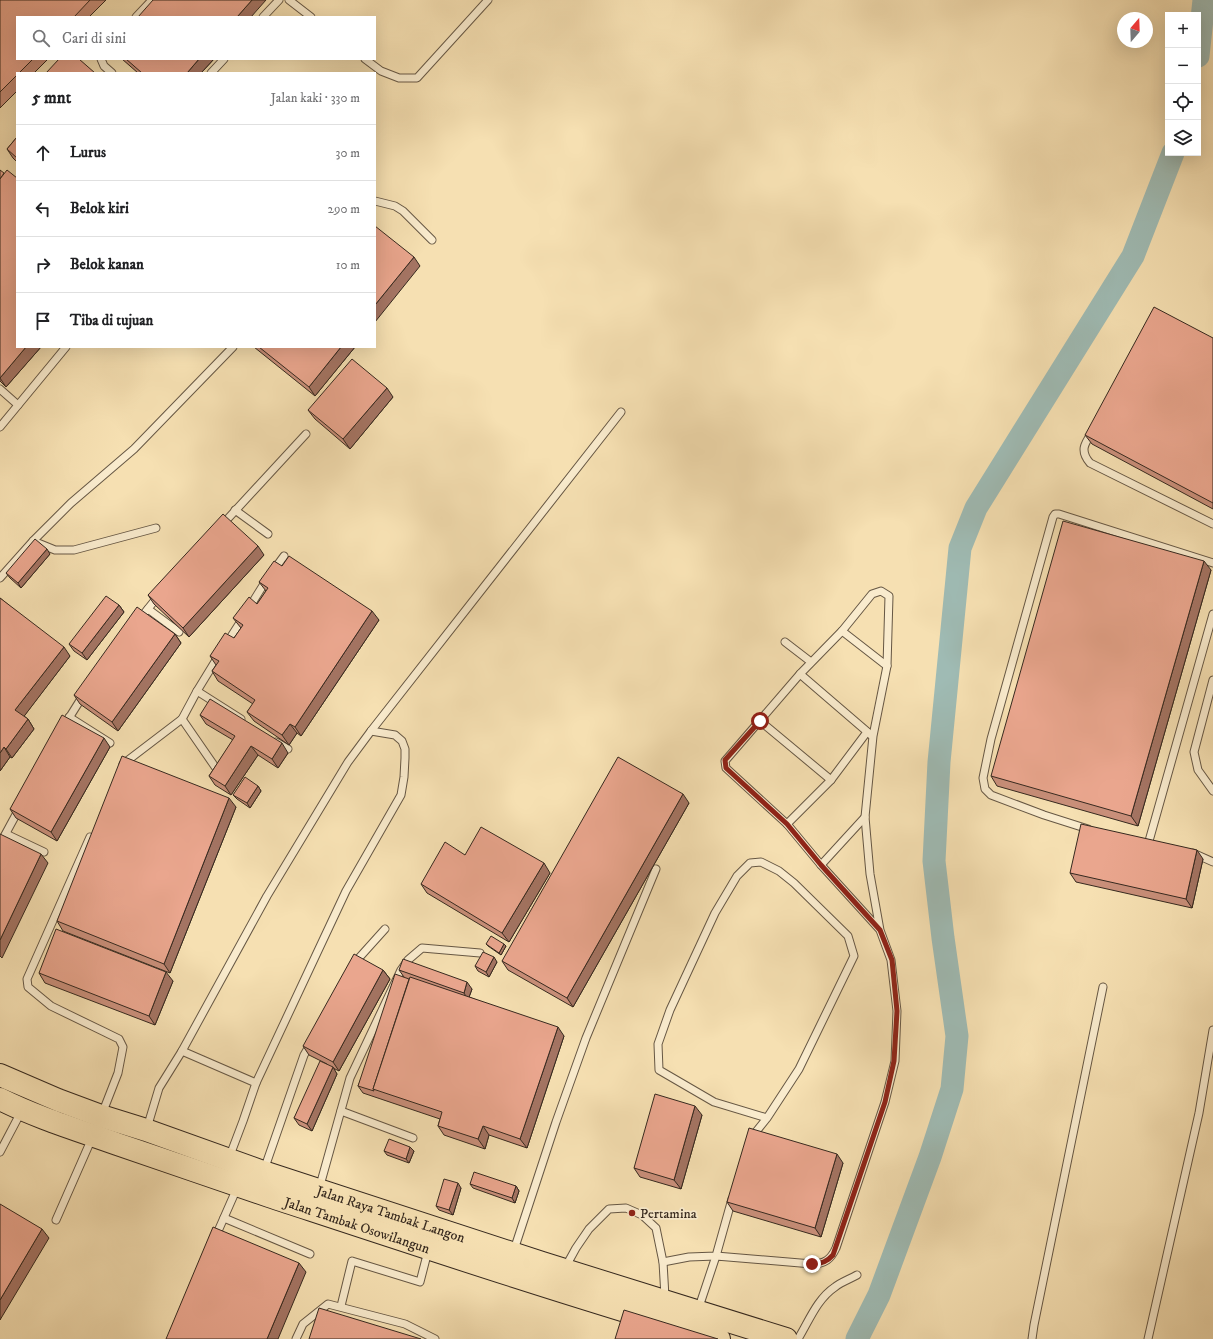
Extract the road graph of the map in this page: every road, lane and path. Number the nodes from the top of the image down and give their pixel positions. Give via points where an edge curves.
1 (152, 0) edge
2 (279, 0) edge
3 (289, 0) edge
4 (488, 0) edge
5 (137, 16) edge
6 (264, 16) edge
7 (310, 16) edge
8 (101, 60) edge
9 (223, 60) edge
10 (366, 60) edge
11 (111, 72) edge
12 (212, 72) edge
13 (376, 201) edge
14 (432, 240) dead end
15 (65, 348) edge
16 (232, 348) edge
17 (0, 389) edge
18 (18, 405) junction
19 (621, 412) dead end
20 (1098, 422) edge
21 (0, 427) edge
22 (306, 434) dead end
23 (235, 510) junction
24 (1213, 524) edge
25 (156, 528) dead end
26 (214, 533) edge
27 (268, 534) dead end
28 (33, 541) junction
29 (284, 556) dead end
30 (1213, 563) edge
31 (0, 578) edge
32 (163, 591) edge
33 (148, 609) junction
34 (1213, 614) edge
35 (134, 627) edge
36 (842, 631) junction
37 (179, 632) edge
38 (785, 642) dead end
39 (811, 662) junction
40 (887, 666) junction
41 (800, 674) junction
42 (1213, 680) edge
43 (89, 688) edge
44 (197, 690) junction
45 (69, 717) junction
46 (182, 719) junction
47 (760, 721) junction
48 (249, 724) edge
49 (61, 731) edge
50 (371, 731) junction
51 (870, 734) junction
52 (269, 737) edge
53 (110, 743) dead end
54 (288, 750) dead end
55 (120, 771) edge
56 (221, 775) edge
57 (831, 780) junction
58 (1213, 791) edge
59 (24, 800) edge
60 (865, 817) junction
61 (787, 824) junction
62 (94, 828) edge
63 (1096, 831) edge
64 (6, 834) junction
65 (1140, 840) edge
66 (1149, 842) junction
67 (1157, 843) edge
68 (0, 844) edge
69 (1187, 851) edge
70 (44, 852) dead end
71 (1213, 862) edge
72 (821, 865) junction
73 (656, 868) dead end
74 (385, 930) dead end
75 (880, 930) junction
76 (480, 953) dead end
77 (350, 973) edge
78 (1103, 987) dead end
79 (1213, 1030) edge
80 (316, 1034) edge
81 (182, 1051) junction
82 (0, 1075) edge
83 (256, 1083) junction
84 (0, 1099) edge
85 (22, 1110) junction
86 (341, 1111) junction
87 (766, 1118) junction
88 (97, 1126) junction
89 (146, 1130) junction
90 (413, 1138) dead end
91 (747, 1148) edge
92 (0, 1152) edge
93 (228, 1159) junction
94 (263, 1172) junction
95 (238, 1186) junction
96 (319, 1190) junction
97 (734, 1192) edge
98 (224, 1218) junction
99 (56, 1220) dead end
100 (211, 1248) edge
101 (428, 1248) junction
102 (513, 1253) junction
103 (310, 1254) dead end
104 (716, 1256) junction
105 (663, 1262) junction
106 (857, 1275) dead end
107 (560, 1280) junction
108 (341, 1306) junction
109 (662, 1311) junction
110 (695, 1321) junction
111 (296, 1339) edge
112 (435, 1339) edge
113 (719, 1339) edge
114 (786, 1339) edge
115 (798, 1339) edge
116 (1032, 1339) edge
117 (1148, 1339) edge

1 - 5 lane
2 - 6 lane
3 - 7 lane
4 - 10 lane via 417,78 398,78 381,71
8 - 11 lane
9 - 12 lane
13 - 14 lane via 403,210
15 - 18 lane
16 - 28 lane via 134,449 71,503
17 - 18 lane
18 - 21 lane
19 - 50 lane
20 - 24 lane via 1083,450 1090,463
22 - 23 lane
23 - 26 lane
23 - 27 lane
25 - 28 lane via 74,550 55,550
28 - 31 lane
29 - 44 lane
30 - 63 lane via 1059,514 1053,517 991,739 983,778 988,792 996,797 1044,816
32 - 33 lane
33 - 35 lane
33 - 37 lane
34 - 66 lane
36 - 39 lane
36 - 40 lane
36 - 40 lane via 872,594 881,591 889,596
38 - 39 lane
39 - 41 lane
40 - 51 lane
41 - 47 lane
41 - 51 lane
42 - 58 lane via 1194,752 1198,770
43 - 45 lane
44 - 46 lane
44 - 48 lane
45 - 49 lane
45 - 53 lane
46 - 55 lane via 123,764
46 - 56 lane
47 - 57 lane
47 - 61 lane via 725,760 726,768
50 - 81 lane via 348,762 267,896
50 - 83 lane via 395,734 402,741 405,758 401,795 346,891
51 - 57 lane
51 - 60 lane
52 - 54 lane
57 - 61 lane
59 - 64 lane
60 - 72 lane
60 - 75 lane via 870,874
61 - 72 lane
62 - 88 lane via 27,979 28,987 51,1006 119,1039 123,1047 118,1073
64 - 68 lane
64 - 70 lane
65 - 66 lane
66 - 67 lane
69 - 71 lane
72 - 75 lane
73 - 102 lane via 586,1038
74 - 77 lane via 358,959
75 - 104 lane via 892,960 897,1011 894,1061 885,1102 833,1255 823,1263 812,1264
76 - 86 lane via 422,948 408,960 350,1078
78 - 116 lane
79 - 117 lane via 1199,1113
80 - 94 lane via 304,1055
81 - 83 lane
81 - 89 lane via 160,1088
82 - 88 highway, Jalan Raya Tambak Langon via 58,1100
83 - 93 lane
84 - 85 highway, Jalan Tambak Osowilangun
85 - 88 highway, Jalan Tambak Osowilangun
85 - 92 lane
86 - 90 lane
86 - 96 lane
87 - 87 lane via 714,1102 659,1070 658,1044 670,1010 715,913 737,876 750,863 761,862 779,871 794,883 848,936 854,956 799,1069
87 - 91 lane
88 - 89 highway, Jalan Raya Tambak Langon
88 - 95 highway, Jalan Tambak Osowilangun
88 - 99 lane
89 - 93 highway, Jalan Raya Tambak Langon
93 - 94 highway, Jalan Raya Tambak Langon
94 - 96 highway, Jalan Raya Tambak Langon
95 - 98 lane
95 - 101 highway, Jalan Tambak Osowilangun
96 - 102 highway, Jalan Raya Tambak Langon
97 - 104 lane
98 - 100 lane
98 - 103 lane
101 - 107 highway, Jalan Tambak Osowilangun
101 - 108 lane via 420,1282 352,1261
102 - 107 highway, Jalan Raya Tambak Langon
104 - 105 lane via 688,1257
104 - 110 lane
105 - 107 lane via 656,1228 642,1215 626,1208 609,1209 589,1229
105 - 109 lane
106 - 115 lane via 829,1291
107 - 109 highway, Jalan Tambak Osowilangun via 627,1305
108 - 111 lane via 328,1304 303,1324
108 - 112 lane via 405,1324
109 - 110 highway, Jalan Tambak Osowilangun
110 - 113 highway, Jalan Tambak Osowilangun
110 - 114 highway

